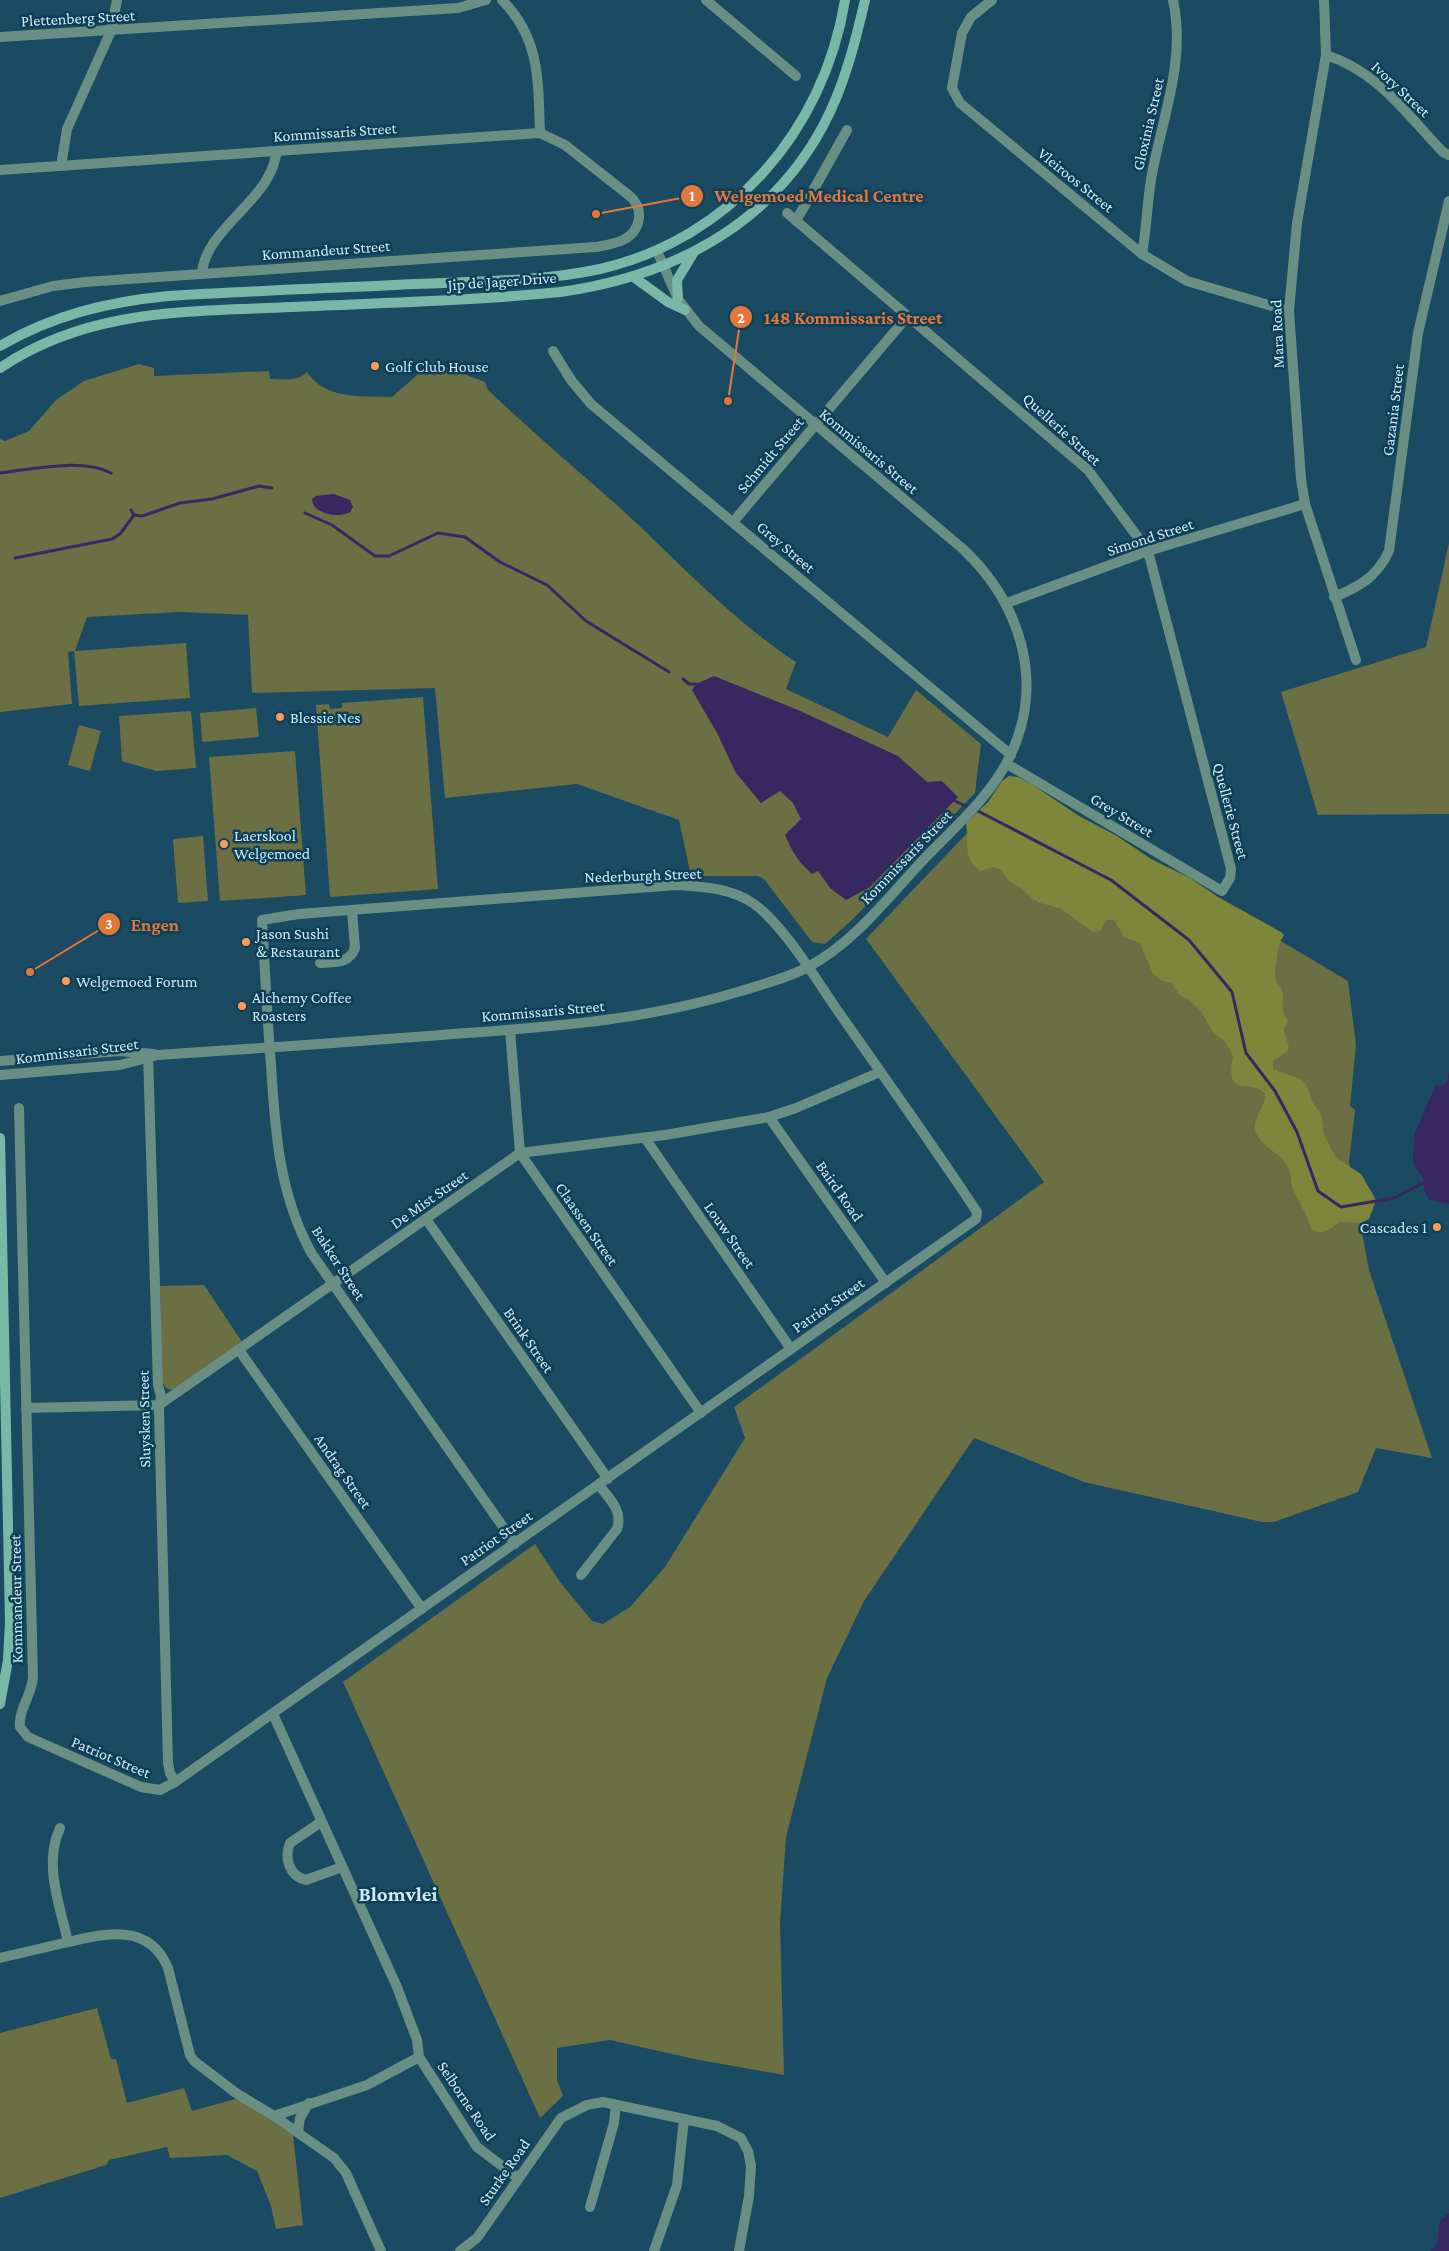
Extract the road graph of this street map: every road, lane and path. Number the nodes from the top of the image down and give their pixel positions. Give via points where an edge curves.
1 (117, 0) edge
2 (466, 0) edge
3 (486, 0) edge
4 (502, 0) edge
5 (706, 0) edge
6 (846, 0) edge
7 (865, 0) edge
8 (992, 0) edge
9 (1173, 0) edge
10 (1324, 0) edge
11 (458, 8) junction
12 (110, 31) junction
13 (0, 38) edge
14 (1326, 55) junction
15 (796, 76) dead end
16 (847, 130) dead end
17 (540, 133) junction
18 (277, 151) junction
19 (1449, 155) edge
20 (61, 166) junction
21 (0, 170) edge
22 (1449, 201) edge
23 (787, 213) dead end
24 (640, 214) joint
25 (796, 221) junction
26 (657, 251) junction
27 (694, 252) junction
28 (1142, 254) junction
29 (663, 267) junction
30 (202, 274) junction
31 (635, 278) junction
32 (678, 299) junction
33 (0, 301) edge
34 (684, 310) junction
35 (1289, 312) junction
36 (907, 317) junction
37 (0, 346) edge
38 (553, 351) dead end
39 (0, 368) edge
40 (815, 425) junction
41 (1305, 504) junction
42 (733, 522) junction
43 (1148, 551) junction
44 (1334, 597) junction
45 (1007, 603) junction
46 (1356, 660) dead end
47 (1009, 759) junction
48 (1222, 892) joint
49 (352, 910) junction
50 (262, 920) joint
51 (320, 964) dead end
52 (808, 967) junction
53 (510, 1030) junction
54 (270, 1047) junction
55 (152, 1055) junction
56 (0, 1061) edge
57 (880, 1072) junction
58 (0, 1075) edge
59 (19, 1108) dead end
60 (769, 1116) junction
61 (0, 1138) edge
62 (644, 1138) junction
63 (520, 1153) junction
64 (426, 1219) junction
65 (976, 1219) joint
66 (886, 1283) junction
67 (333, 1284) junction
68 (791, 1349) junction
69 (239, 1350) junction
70 (159, 1405) junction
71 (26, 1408) junction
72 (701, 1413) junction
73 (608, 1479) junction
74 (599, 1485) junction
75 (515, 1544) junction
76 (580, 1575) dead end
77 (422, 1609) junction
78 (0, 1704) edge
79 (272, 1714) junction
80 (20, 1727) joint
81 (175, 1782) junction
82 (321, 1822) junction
83 (60, 1828) dead end
84 (342, 1866) junction
85 (68, 1942) junction
86 (0, 1958) edge
87 (419, 2057) junction
88 (309, 2103) junction
89 (616, 2105) junction
90 (274, 2116) junction
91 (684, 2119) junction
92 (298, 2132) junction
93 (518, 2178) junction
94 (590, 2207) dead end
95 (381, 2251) edge
96 (460, 2251) edge
97 (654, 2251) edge
98 (739, 2251) edge

1 - 12 street
2 - 11 street
3 - 11 street, Plettenberg Street
4 - 17 street via 523,27 535,57
5 - 15 street
6 - 26 main road, Jip de Jager Drive via 824,78 804,119 782,152 730,206
7 - 27 main road, Jip de Jager Drive via 841,84 822,128 803,157 763,204
8 - 28 street, Vleiroos Street via 971,17 962,33 953,80 954,96
9 - 28 street, Gloxinia Street via 1176,65 1152,175
10 - 14 street, Mara Road
11 - 12 street, Plettenberg Street
12 - 13 street, Plettenberg Street
12 - 20 street via 67,129
14 - 19 street, Ivory Street via 1349,63 1378,83
14 - 35 street, Mara Road via 1297,224
16 - 25 street
17 - 18 street, Kommissaris Street
17 - 24 street, Kommissaris Street via 565,145 631,197
18 - 20 street, Kommissaris Street
18 - 30 street via 264,183 207,252
20 - 21 street, Kommissaris Street
22 - 44 street, Gazania Street via 1418,333 1389,551 1383,564 1367,581
23 - 25 street, Quellerie Street
24 - 30 street, Kommandeur Street via 635,230 627,238 596,247
25 - 36 street, Quellerie Street
26 - 29 street, Kommissaris Street
26 - 37 main road, Jip de Jager Drive via 598,269 550,276 168,296 127,301 88,308 52,320
27 - 29 main road, Jip de Jager Drive
27 - 32 main road via 678,280
28 - 35 street, Vleiroos Street via 1187,282
29 - 31 main road, Jip de Jager Drive
29 - 32 street, Kommissaris Street
30 - 33 street, Kommandeur Street via 53,286
31 - 34 main road
31 - 39 main road, Jip de Jager Drive via 585,289 540,294 128,318 56,337
32 - 34 street, Kommissaris Street
34 - 40 street, Kommissaris Street
35 - 41 street, Mara Road
36 - 40 street, Schmidt Street
36 - 43 street, Quellerie Street via 1088,470
38 - 42 street, Grey Street via 570,380 591,404
40 - 42 street, Schmidt Street
40 - 45 street, Kommissaris Street via 963,549 987,574
41 - 43 street, Simond Street
41 - 44 street, Mara Road
42 - 47 street, Grey Street
43 - 45 street, Simond Street
43 - 48 street, Quellerie Street via 1231,869
44 - 46 street, Mara Road
45 - 47 street, Kommissaris Street via 1023,650 1027,677 1026,707 1020,734
47 - 48 street, Grey Street
47 - 52 street, Kommissaris Street via 996,782 974,807 856,930 838,948
49 - 50 street, Nederburgh Street
49 - 51 street via 353,954 345,961
49 - 52 street, Nederburgh Street via 677,885 710,887 753,903
50 - 54 street, Bakker Street
52 - 53 street, Kommissaris Street via 693,1005 591,1024
52 - 57 street, Nederburgh Street
53 - 54 street, Kommissaris Street
53 - 63 street
54 - 55 street, Kommissaris Street
54 - 67 street, Bakker Street via 275,1129 288,1197 300,1232
55 - 56 street, Kommissaris Street via 119,1052
55 - 58 street, Kommissaris Street via 120,1065
55 - 70 street, Sluysken Street
57 - 60 street, De Mist Street via 796,1108
57 - 65 street, Nederburgh Street via 977,1212
59 - 71 street, Kommandeur Street
60 - 62 street, De Mist Street
60 - 66 street, Baird Road
61 - 78 main road via 10,1622 8,1660
62 - 63 street, De Mist Street
62 - 68 street, Louw Street
63 - 64 street, De Mist Street
63 - 72 street, Claassen Street
64 - 67 street, De Mist Street
64 - 73 street, Brink Street
65 - 66 street, Patriot Street
66 - 68 street, Patriot Street
67 - 69 street, De Mist Street
67 - 75 street, Bakker Street
68 - 72 street, Patriot Street
69 - 70 street, De Mist Street
69 - 77 street, Andrag Street
70 - 71 street
70 - 81 street, Sluysken Street via 168,1763
71 - 80 street, Kommandeur Street via 33,1678
72 - 73 street, Patriot Street
73 - 74 street, Patriot Street
74 - 75 street, Patriot Street
74 - 76 street via 618,1509 619,1522 617,1529
75 - 77 street, Patriot Street
77 - 79 street, Patriot Street
79 - 81 street, Patriot Street
79 - 82 street
80 - 81 street, Patriot Street via 28,1737 146,1789 160,1790
82 - 84 street
82 - 84 street via 290,1843 290,1868 306,1880
83 - 85 street via 53,1844 52,1865
84 - 87 street via 397,1987 417,2040
85 - 86 street
85 - 90 street via 122,1933 152,1946 168,1968 194,2061 236,2093
87 - 88 street via 367,2085
87 - 93 street, Selborne Road via 477,2147
88 - 90 street
88 - 92 street via 300,2118
89 - 91 street
89 - 93 street, Sturke Road via 595,2103 561,2118
89 - 94 street via 614,2123
90 - 92 street
91 - 97 street via 680,2171
91 - 98 street via 729,2130 746,2145 751,2166 750,2182
92 - 95 street via 341,2166
93 - 96 street, Sturke Road via 477,2238

